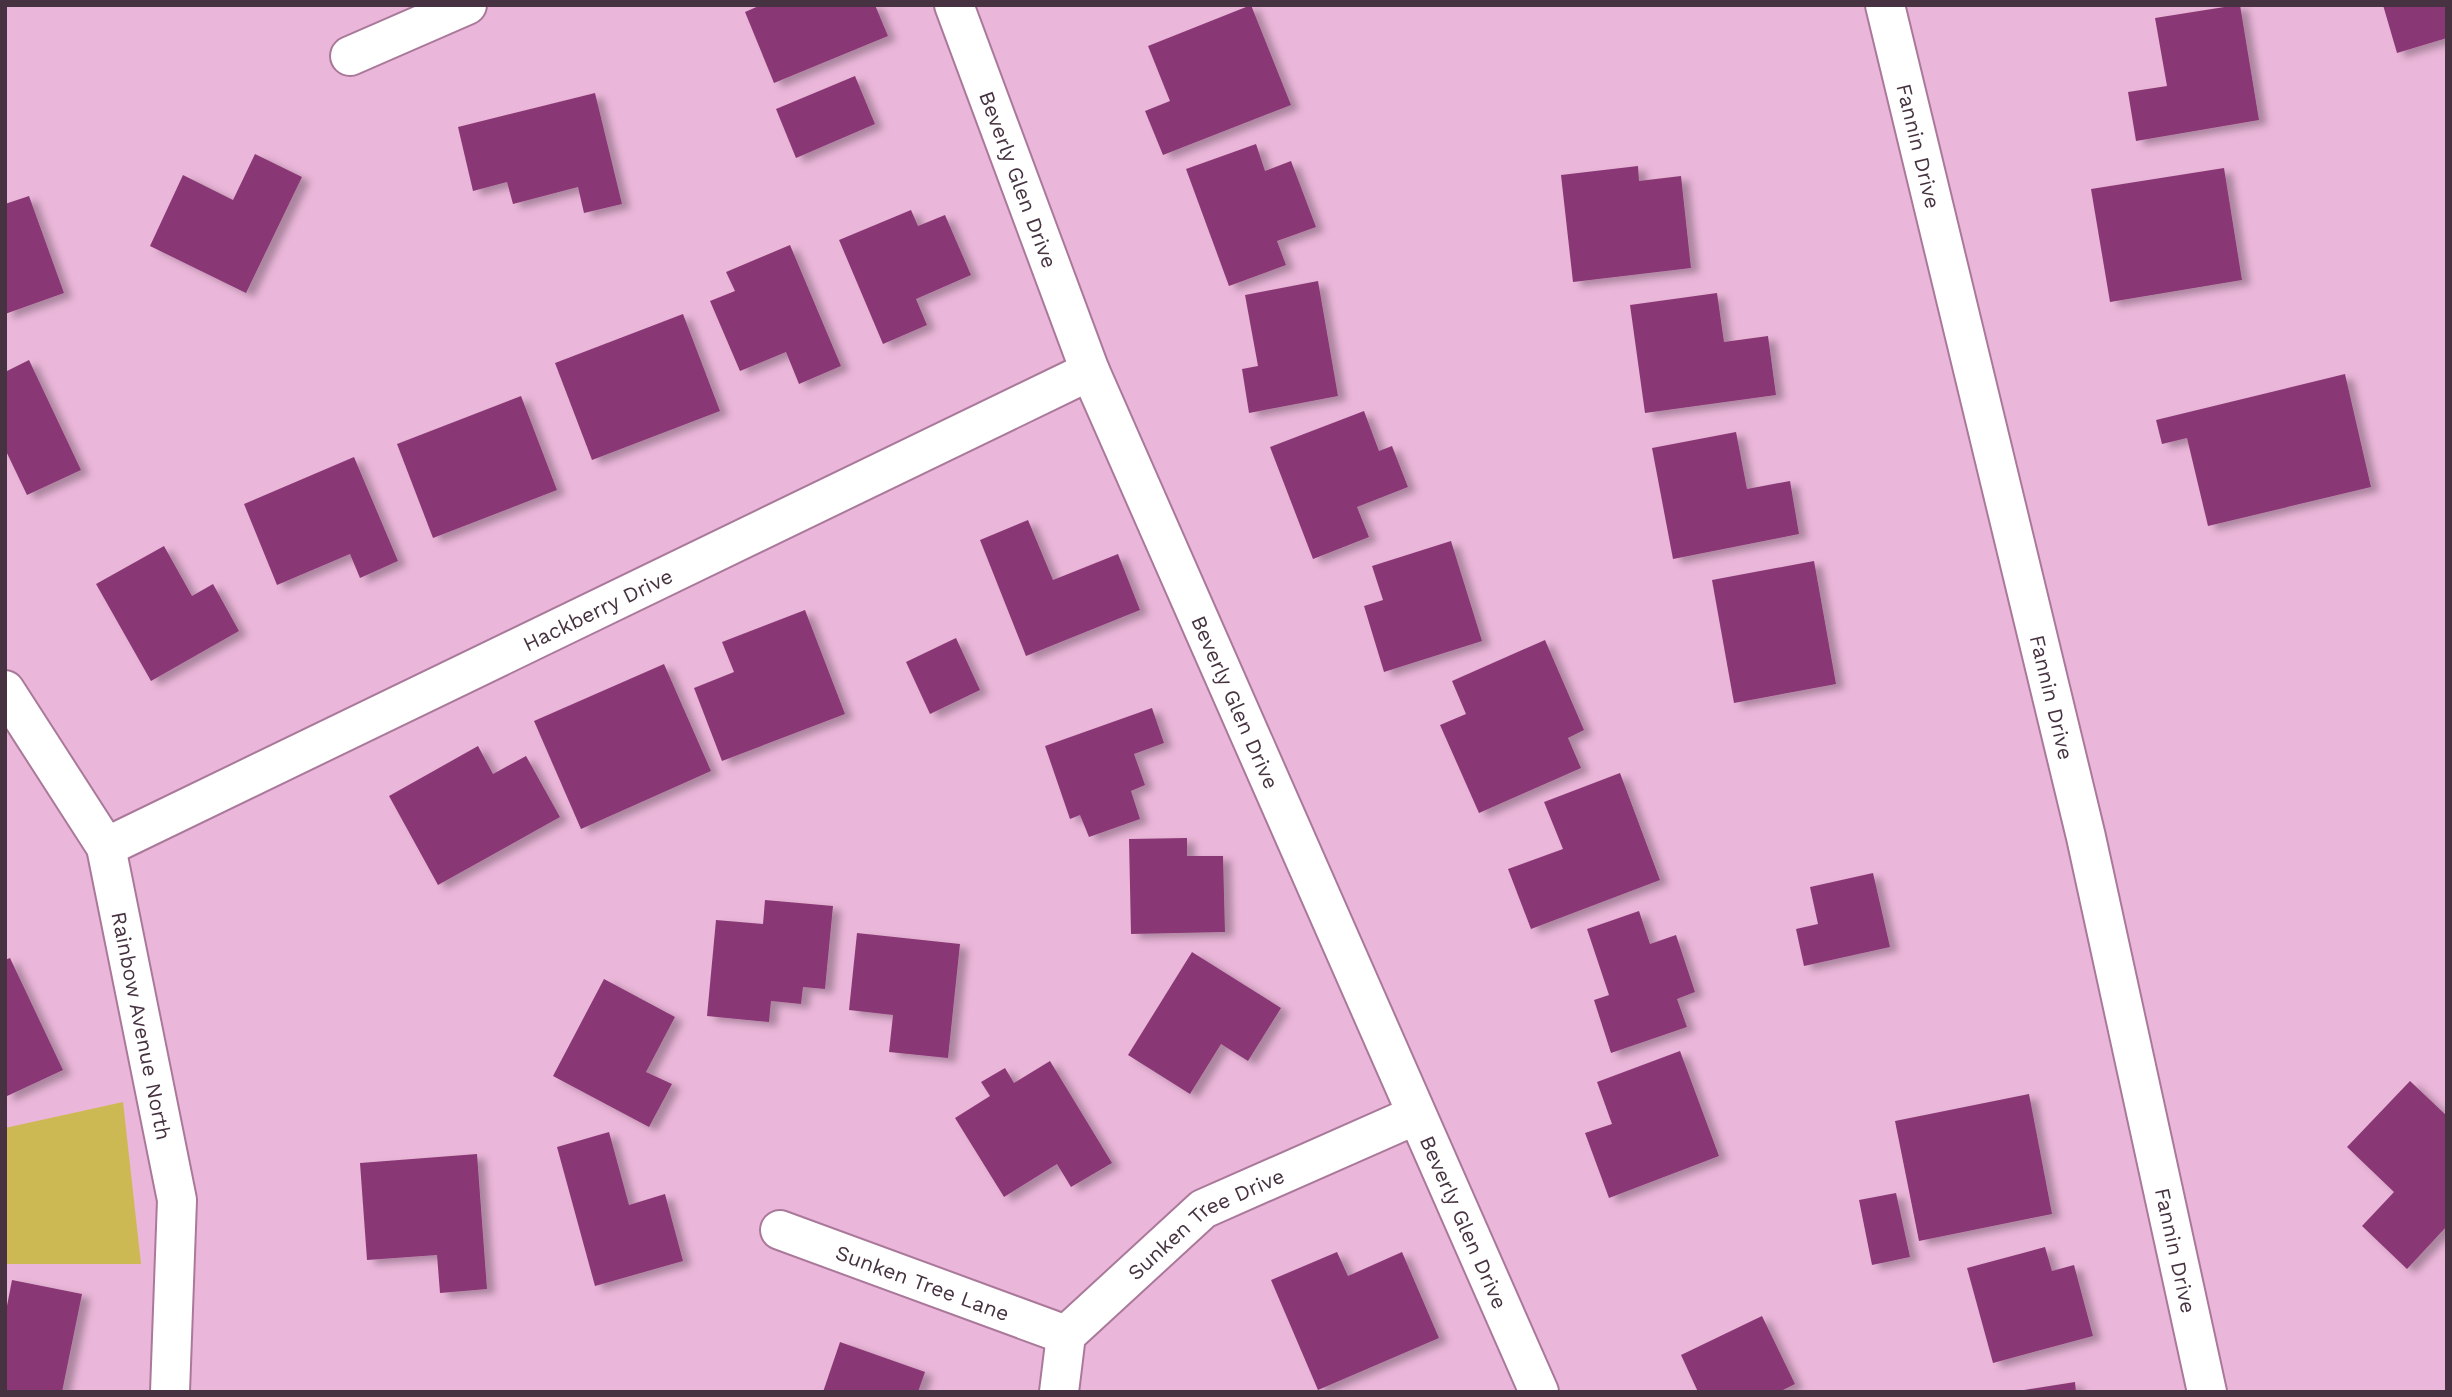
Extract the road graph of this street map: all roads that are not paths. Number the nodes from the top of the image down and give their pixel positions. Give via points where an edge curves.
1 (467, 5) edge
2 (954, 5) edge
3 (1885, 5) edge
4 (350, 56) dead end
5 (1090, 371) junction
6 (5, 690) edge
7 (106, 848) junction
8 (1416, 1115) junction
9 (780, 1230) dead end
10 (1066, 1335) junction
11 (170, 1392) edge
12 (1059, 1392) edge
13 (1539, 1392) edge
14 (2207, 1392) edge

1 - 4 street
2 - 5 street, Beverly Glen Drive
3 - 14 street, Fannin Drive via 2086,837
5 - 7 street, Hackberry Drive
5 - 8 street, Beverly Glen Drive
6 - 7 street, Rainbow Avenue North
7 - 11 street, Rainbow Avenue North via 177,1200
8 - 10 street, Sunken Tree Drive via 1203,1209
8 - 13 street, Beverly Glen Drive
9 - 10 street, Sunken Tree Lane
10 - 12 street

